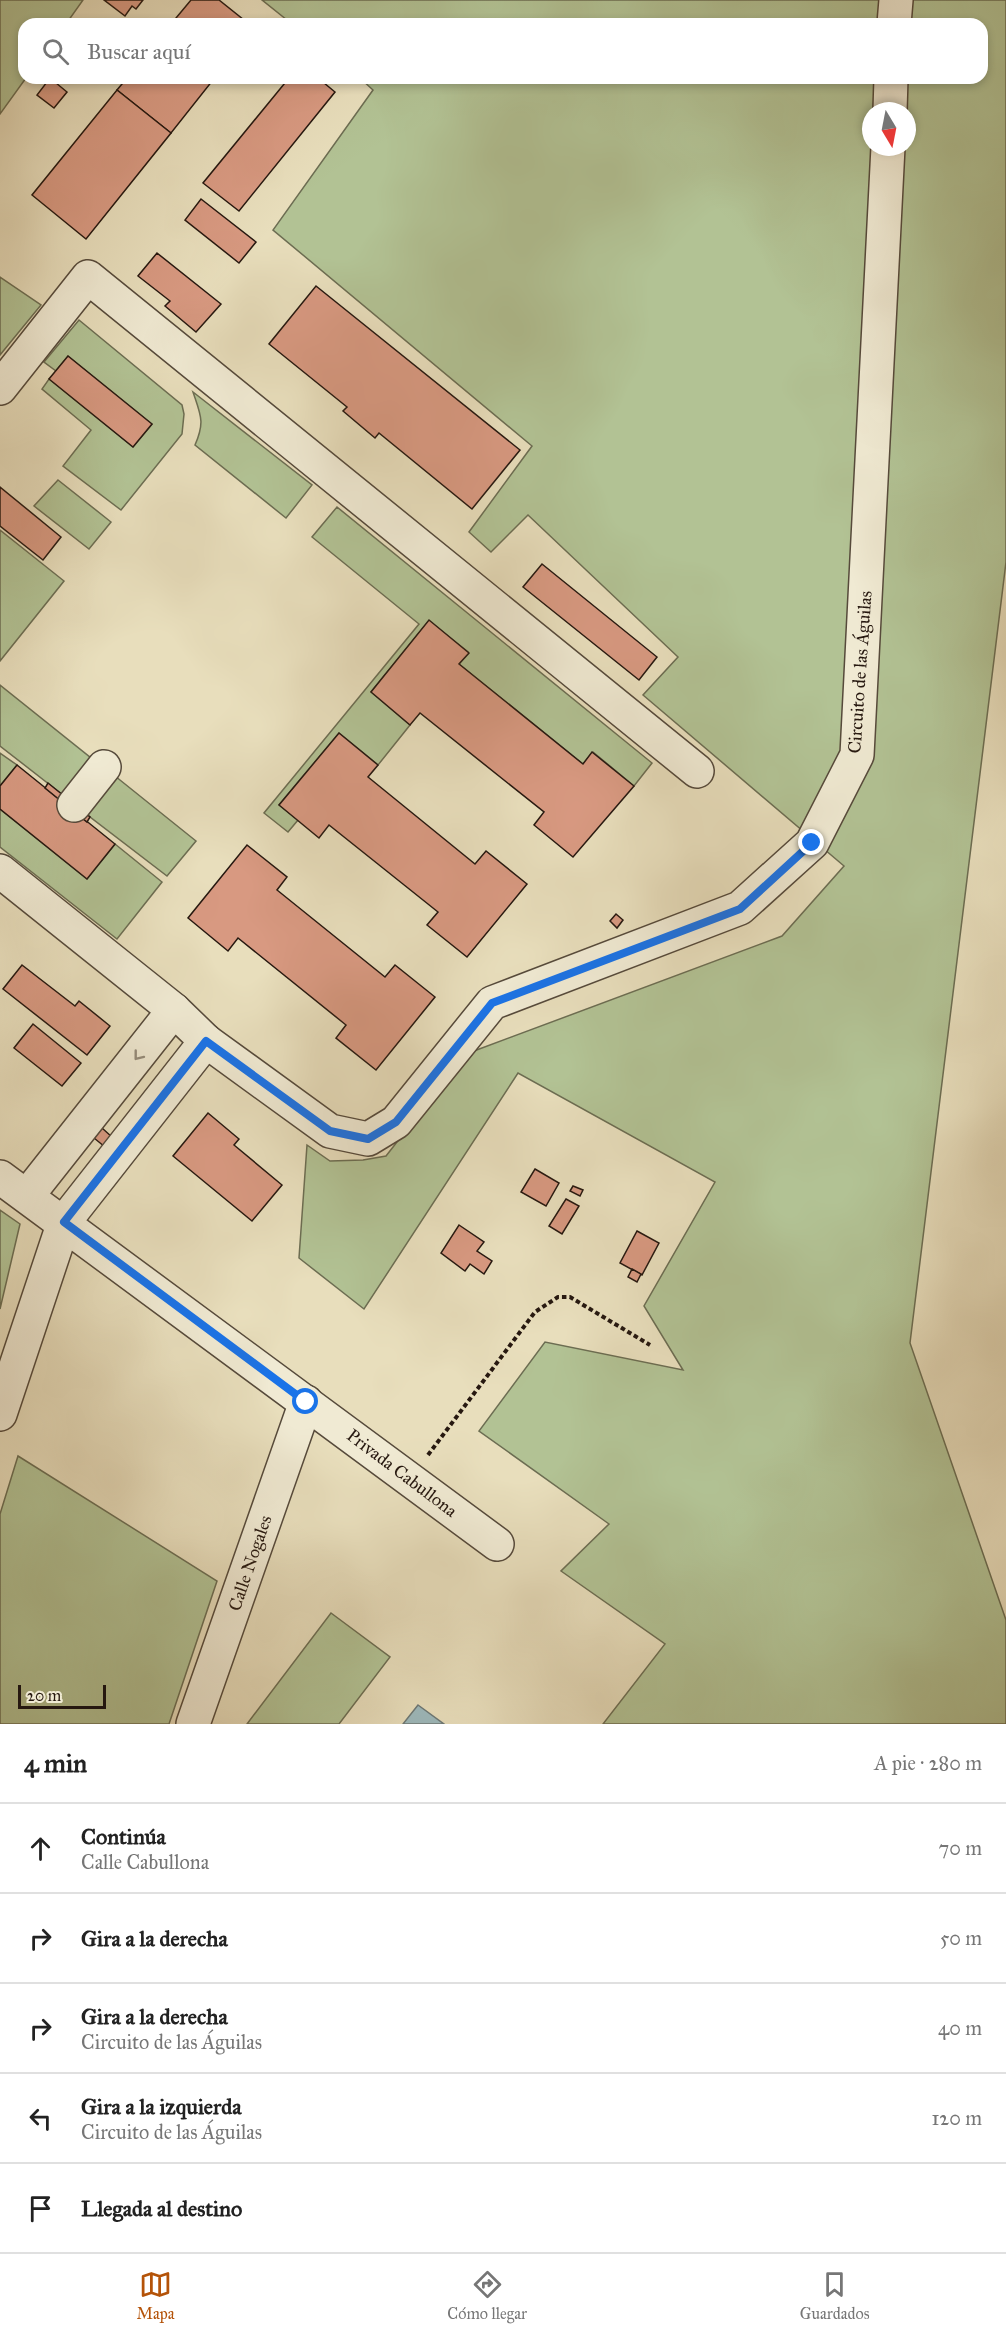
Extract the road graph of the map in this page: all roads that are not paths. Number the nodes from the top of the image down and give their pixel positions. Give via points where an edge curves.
1 (896, 0) edge
2 (894, 18) edge
3 (891, 84) edge
4 (890, 102) edge
5 (888, 156) edge
6 (0, 388) edge
7 (104, 767) dead end
8 (697, 771) dead end
9 (74, 805) dead end
10 (0, 871) edge
11 (174, 1010) junction
12 (206, 1041) junction
13 (0, 1177) edge
14 (27, 1196) junction
15 (64, 1222) junction
16 (306, 1402) junction
17 (0, 1414) edge
18 (497, 1544) dead end
19 (193, 1724) edge

1 - 2 street
3 - 4 street
5 - 12 street, Circuito de las Águilas via 857,755 812,843 740,909 492,1003 396,1122 368,1139 330,1131
6 - 8 street via 88,277
7 - 9 street
10 - 11 street, Circuito de las Águilas
11 - 12 street, Circuito de las Águilas
11 -> 14 street
12 - 15 street
13 - 14 street, Privada Cabullona
14 - 15 street, Privada Cabullona
15 - 16 street, Privada Cabullona
15 - 17 street
16 - 18 street, Privada Cabullona
16 - 19 street, Calle Nogales

